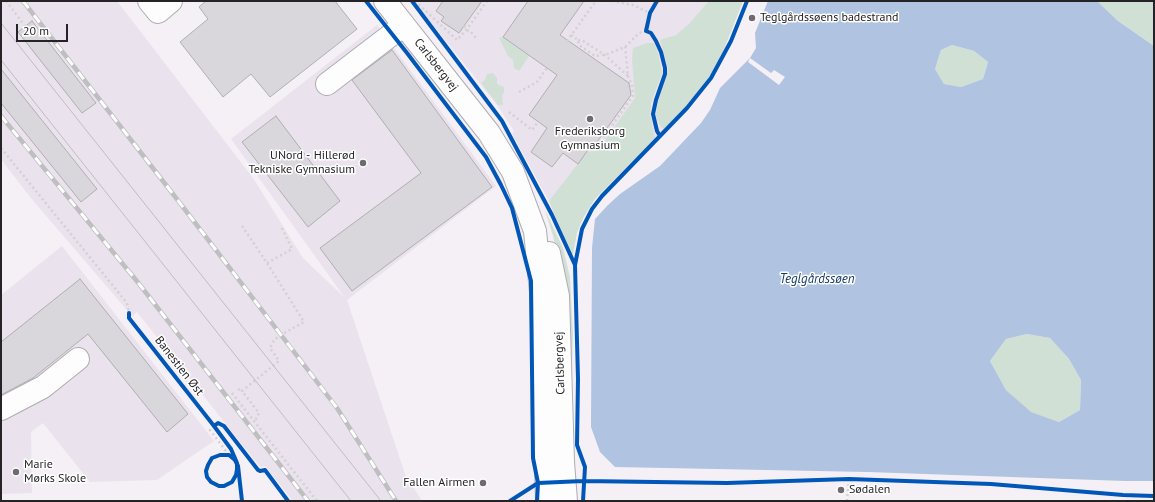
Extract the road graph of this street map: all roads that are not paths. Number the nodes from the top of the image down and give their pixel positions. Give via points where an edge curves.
1 (149, 1) edge
2 (171, 1) edge
3 (385, 1) edge
4 (404, 25) junction
5 (328, 84) dead end
6 (535, 231) junction
7 (78, 360) dead end
8 (1, 409) edge
9 (548, 501) edge
10 (566, 501) edge

1 - 2 street via 158,12
3 - 4 street, Carlsbergvej
4 - 5 street
4 - 6 street, Carlsbergvej via 489,133 512,172
6 - 9 street, Carlsbergvej via 541,292
6 - 10 street, Carlsbergvej via 547,245 558,296
7 - 8 street via 44,387

